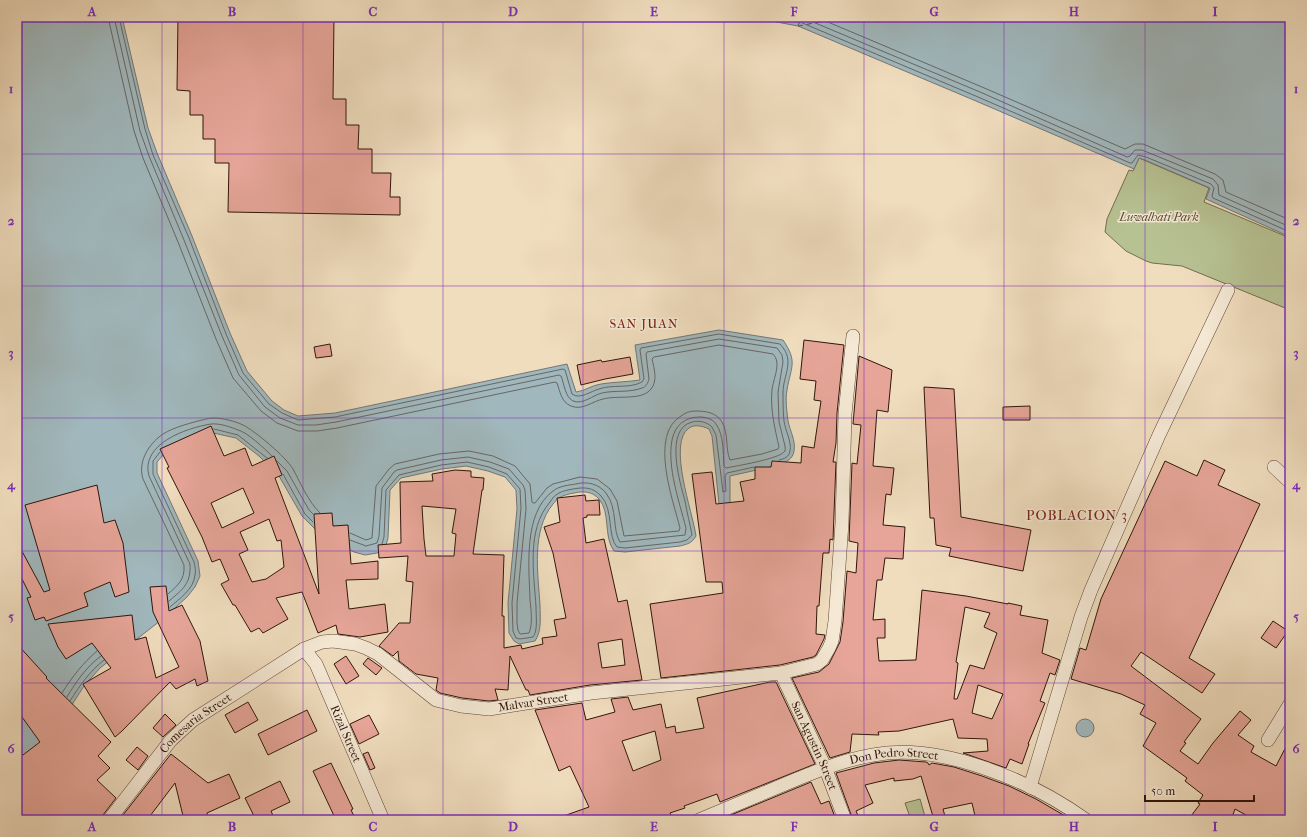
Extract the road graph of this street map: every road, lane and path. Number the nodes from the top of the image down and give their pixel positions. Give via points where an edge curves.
1 (1228, 290) dead end
2 (853, 336) dead end
3 (1274, 467) dead end
4 (1290, 482) edge
5 (304, 649) junction
6 (781, 673) junction
7 (1290, 704) edge
8 (1268, 740) dead end
9 (825, 767) junction
10 (1030, 787) junction
11 (109, 820) edge
12 (382, 820) edge
13 (699, 820) edge
14 (845, 820) edge
15 (1086, 820) edge

1 - 10 street via 1158,435 1091,590
2 - 6 street, Malvar Street via 845,414 840,564 832,641 817,664
3 - 4 street
5 - 6 street, Malvar Street via 322,642 355,644 378,654 436,700 489,709 563,696
5 - 11 street, Comesaria Street via 183,728
5 - 12 street, Rizal Street via 316,664
6 - 9 street, San Agustin Street
7 - 8 street
9 - 10 street, Don Pedro Street via 872,755 899,752 923,754 951,758 984,768
9 - 13 street, Don Pedro Street
9 - 14 street, San Agustin Street
10 - 15 street, Don Pedro Street

